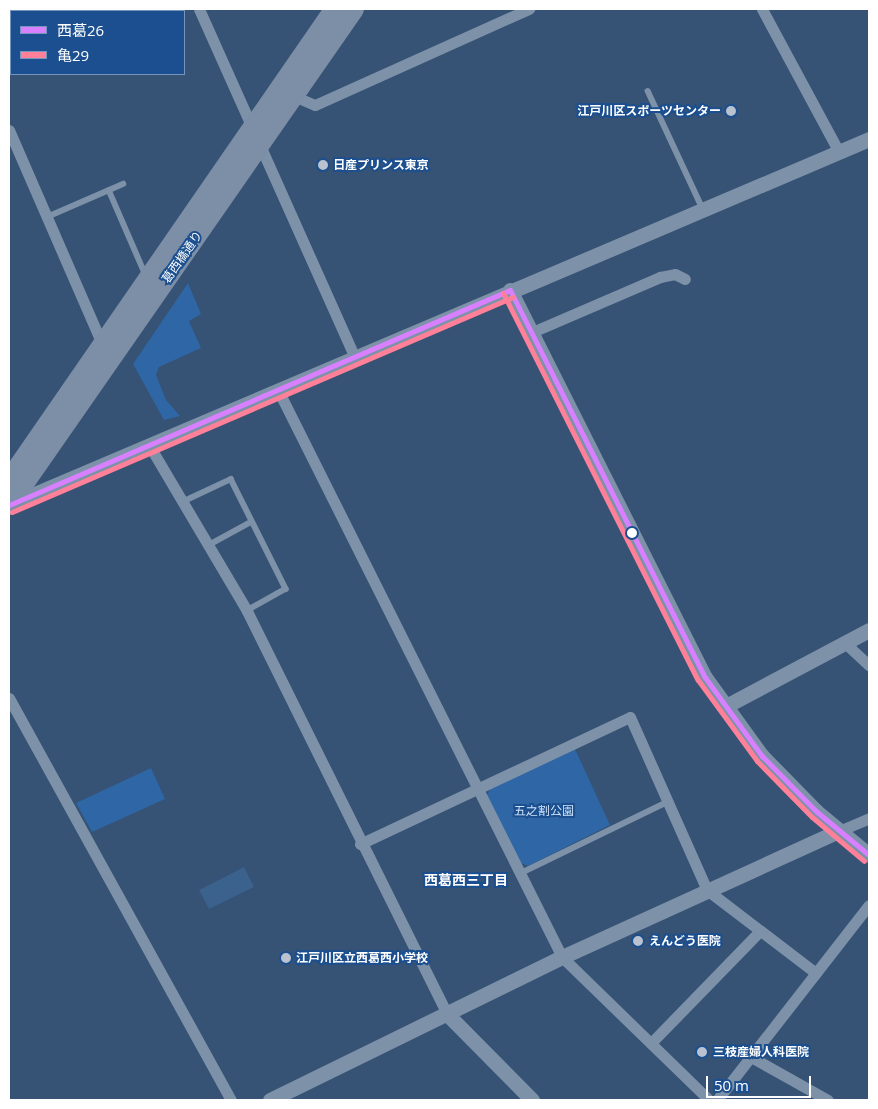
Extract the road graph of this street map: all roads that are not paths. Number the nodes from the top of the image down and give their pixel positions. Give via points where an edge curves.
1 (199, 9) edge
2 (333, 9) edge
3 (354, 9) edge
4 (529, 9) edge
5 (762, 9) edge
6 (648, 91) dead end
7 (286, 92) junction
8 (253, 124) junction
9 (9, 130) edge
10 (869, 140) edge
11 (259, 148) junction
12 (839, 152) junction
13 (123, 184) dead end
14 (109, 190) junction
15 (704, 210) junction
16 (47, 217) junction
17 (146, 278) junction
18 (685, 279) dead end
19 (510, 290) junction
20 (530, 333) junction
21 (101, 342) junction
22 (354, 355) junction
23 (278, 390) junction
24 (149, 445) junction
25 (9, 478) edge
26 (182, 502) junction
27 (9, 505) edge
28 (251, 522) junction
29 (209, 545) junction
30 (247, 611) junction
31 (869, 630) edge
32 (845, 643) junction
33 (869, 665) edge
34 (9, 698) edge
35 (724, 707) junction
36 (479, 788) junction
37 (669, 801) junction
38 (869, 818) edge
39 (839, 831) junction
40 (360, 844) junction
41 (869, 855) edge
42 (521, 873) junction
43 (707, 890) junction
44 (869, 905) edge
45 (760, 931) junction
46 (562, 957) junction
47 (816, 973) junction
48 (447, 1014) junction
49 (651, 1043) junction
50 (751, 1057) junction
51 (231, 1100) edge
52 (270, 1100) edge
53 (532, 1100) edge
54 (709, 1100) edge
55 (717, 1100) edge
56 (828, 1100) edge

1 - 8 street
2 - 7 main road, 葛西橋通り
3 - 7 main road, 葛西橋通り
4 - 7 street via 315,105
5 - 12 street
6 - 15 lane
7 - 8 main road, 葛西橋通り
7 - 11 main road, 葛西橋通り
8 - 11 street
8 - 17 main road, 葛西橋通り
9 - 16 street
10 - 12 street
11 - 22 street
11 - 27 main road, 葛西橋通り
12 - 15 street
13 - 14 lane
14 - 16 lane
14 - 17 lane
15 - 19 street
16 - 21 street
17 - 21 main road, 葛西橋通り
18 - 20 street via 675,274 660,277
19 - 20 street
19 - 22 street
20 - 35 street via 688,646
21 - 25 main road, 葛西橋通り
22 - 23 street
23 - 24 street
23 - 36 street
24 - 26 street
24 - 27 street
26 - 28 lane via 231,479
26 - 29 street
28 - 29 lane
28 - 30 lane via 286,589
29 - 30 street
30 - 40 street
31 - 32 street
32 - 33 street
32 - 35 street
34 - 51 street
35 - 39 street via 791,786
36 - 37 street via 630,717
36 - 40 street
36 - 42 street
37 - 42 lane
37 - 43 street
38 - 39 street
39 - 41 street
39 - 43 street
40 - 48 street
42 - 46 street
43 - 45 street
43 - 46 street
44 - 47 street
45 - 47 street
45 - 49 street
46 - 48 street
46 - 49 street
47 - 50 street
48 - 52 street
48 - 53 street
49 - 54 street
50 - 55 street
50 - 56 street

